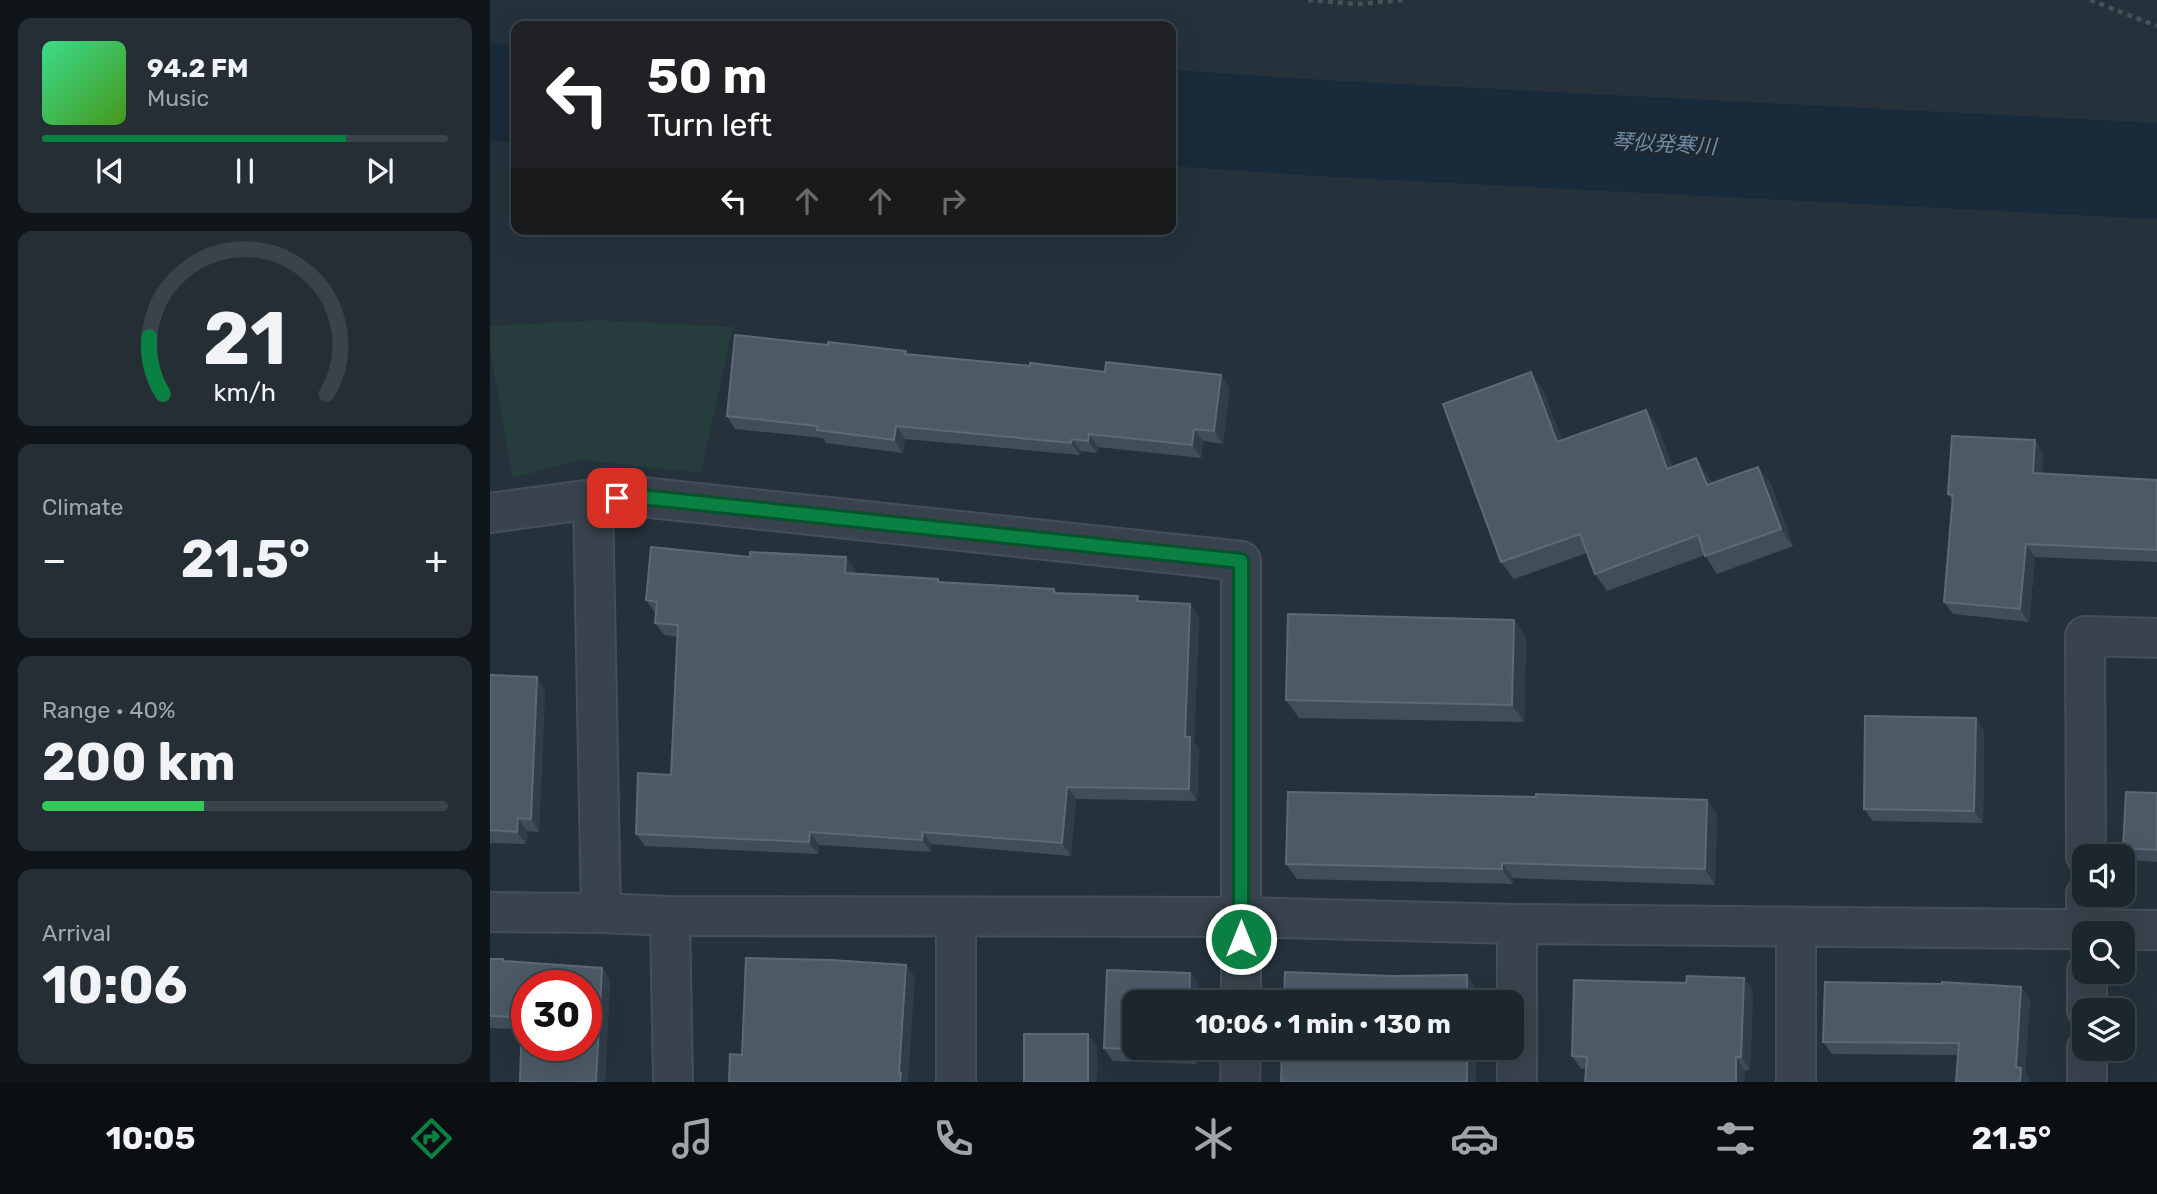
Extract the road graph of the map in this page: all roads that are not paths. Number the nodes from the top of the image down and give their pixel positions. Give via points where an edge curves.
1 (593, 499) junction
2 (490, 513) edge
3 (2157, 638) edge
4 (2086, 844) edge
5 (490, 912) edge
6 (601, 913) junction
7 (670, 916) junction
8 (956, 917) junction
9 (1241, 917) junction
10 (2086, 918) edge
11 (1517, 924) junction
12 (1796, 927) junction
13 (2157, 930) edge
14 (1241, 990) edge
15 (1241, 1060) edge
16 (2087, 1061) edge
17 (673, 1082) edge
18 (956, 1082) edge
19 (1240, 1082) edge
20 (1517, 1082) edge
21 (1796, 1082) edge
22 (2087, 1082) edge

1 - 2 street
1 - 6 street
1 - 9 street via 642,497 1241,561
3 - 4 street via 2085,636
5 - 6 street
6 - 7 street
7 - 8 street
7 - 17 street
8 - 9 street
8 - 18 street
9 - 11 street
9 - 14 street
10 - 12 street
10 - 13 street
11 - 12 street
11 - 20 street
12 - 21 street
15 - 19 street
16 - 22 street

